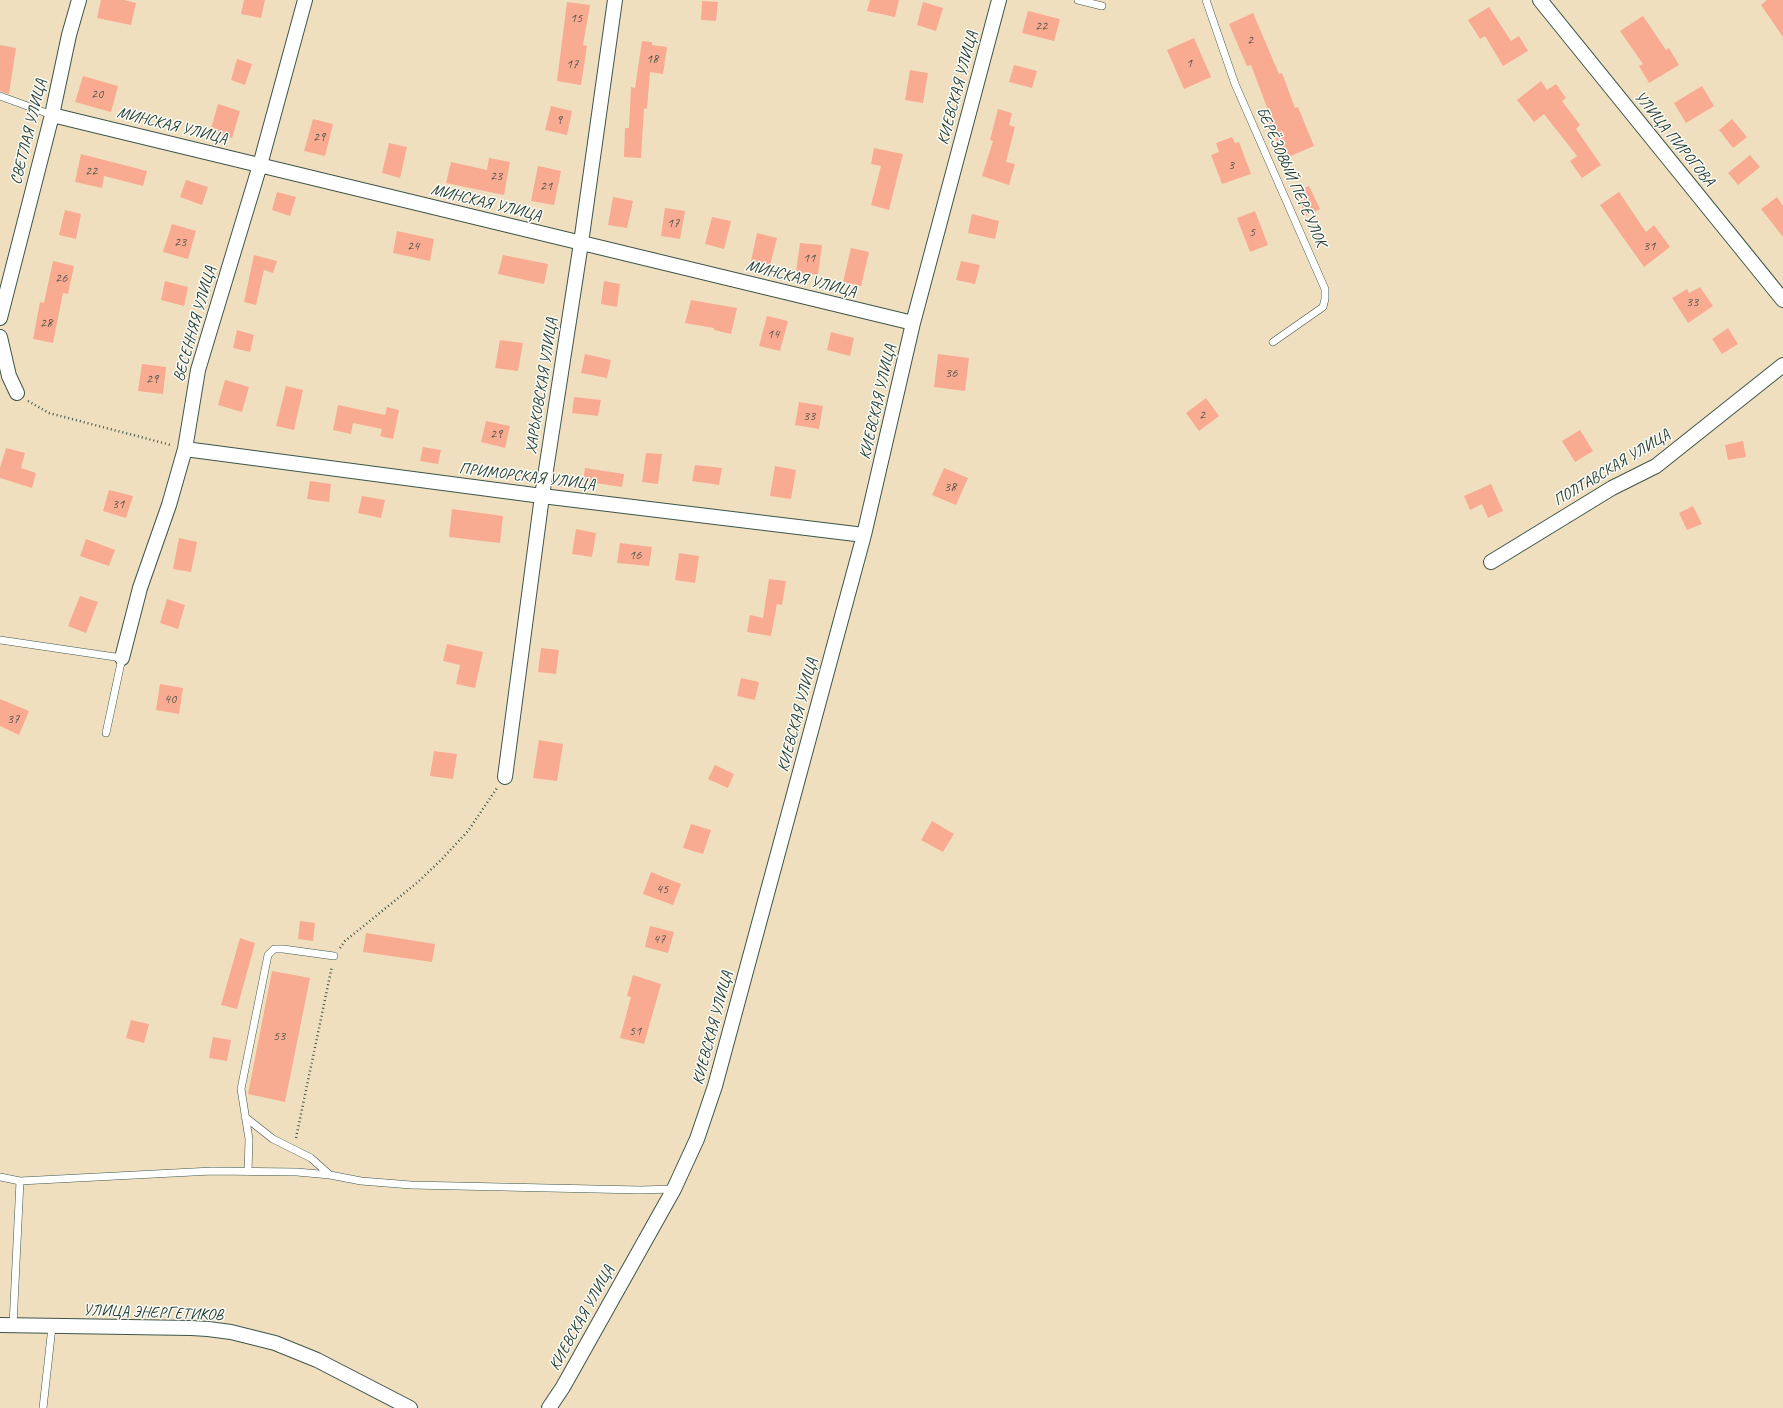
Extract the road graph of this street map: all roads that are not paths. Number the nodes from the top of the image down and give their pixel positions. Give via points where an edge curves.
1 (78, 0) edge
2 (305, 0) edge
3 (615, 0) edge
4 (999, 0) edge
5 (1078, 0) edge
6 (1206, 0) edge
7 (1540, 0) edge
8 (1102, 6) dead end
9 (0, 96) edge
10 (52, 115) junction
11 (260, 165) junction
12 (580, 243) junction
13 (1783, 300) edge
14 (0, 318) edge
15 (913, 323) junction
16 (0, 337) edge
17 (1273, 342) dead end
18 (1783, 366) edge
19 (16, 393) road end
20 (185, 449) junction
21 (542, 496) junction
22 (864, 535) junction
23 (1491, 562) dead end
24 (0, 640) edge
25 (122, 658) junction
26 (106, 733) dead end
27 (506, 777) road end
28 (334, 956) road end
29 (245, 1117) junction
30 (248, 1172) junction
31 (330, 1175) junction
32 (0, 1177) edge
33 (20, 1181) junction
34 (674, 1189) junction
35 (6, 1325) edge
36 (52, 1327) junction
37 (550, 1407) edge
38 (43, 1408) edge
39 (410, 1408) edge

1 - 10 street, СВЕТЛАЯ УЛИЦА
2 - 11 street, ВЕСЕННЯЯ УЛИЦА
3 - 12 street, ХАРЬКОВСКАЯ УЛИЦА
4 - 15 street, КИЕВСКАЯ УЛИЦА
5 - 8 lane
6 - 17 lane, БЕРЁЗОВЫЙ ПЕРЕУЛОК via 1235,84 1325,289 1326,300 1323,308
7 - 13 street, УЛИЦА ПИРОГОВА
9 - 10 lane
10 - 11 street, МИНСКАЯ УЛИЦА
10 - 14 street, СВЕТЛАЯ УЛИЦА
11 - 12 street, МИНСКАЯ УЛИЦА
11 - 20 street, ВЕСЕННЯЯ УЛИЦА via 198,370
12 - 15 street, МИНСКАЯ УЛИЦА
12 - 21 street, ХАРЬКОВСКАЯ УЛИЦА
15 - 22 street, КИЕВСКАЯ УЛИЦА
16 - 19 street
18 - 23 street, ПОЛТАВСКАЯ УЛИЦА via 1656,466 1612,488
20 - 21 street, ПРИМОРСКАЯ УЛИЦА
20 - 25 street, ВЕСЕННЯЯ УЛИЦА via 169,506 140,588
21 - 22 street, ПРИМОРСКАЯ УЛИЦА
21 - 27 street, ХАРЬКОВСКАЯ УЛИЦА
22 - 34 street, КИЕВСКАЯ УЛИЦА via 715,1086 697,1139
24 - 25 lane
25 - 26 lane
28 - 29 lane via 283,949 274,949 268,955 240,1089
29 - 30 lane via 249,1139
29 - 31 lane via 273,1139 311,1158
30 - 31 lane
30 - 33 lane
31 - 34 lane via 361,1181 411,1185
32 - 33 lane
33 - 35 lane
34 - 37 street, КИЕВСКАЯ УЛИЦА
35 - 36 street, УЛИЦА ЭНЕРГЕТИКОВ
36 - 38 lane
36 - 39 street, УЛИЦА ЭНЕРГЕТИКОВ via 208,1329 254,1337 317,1360

